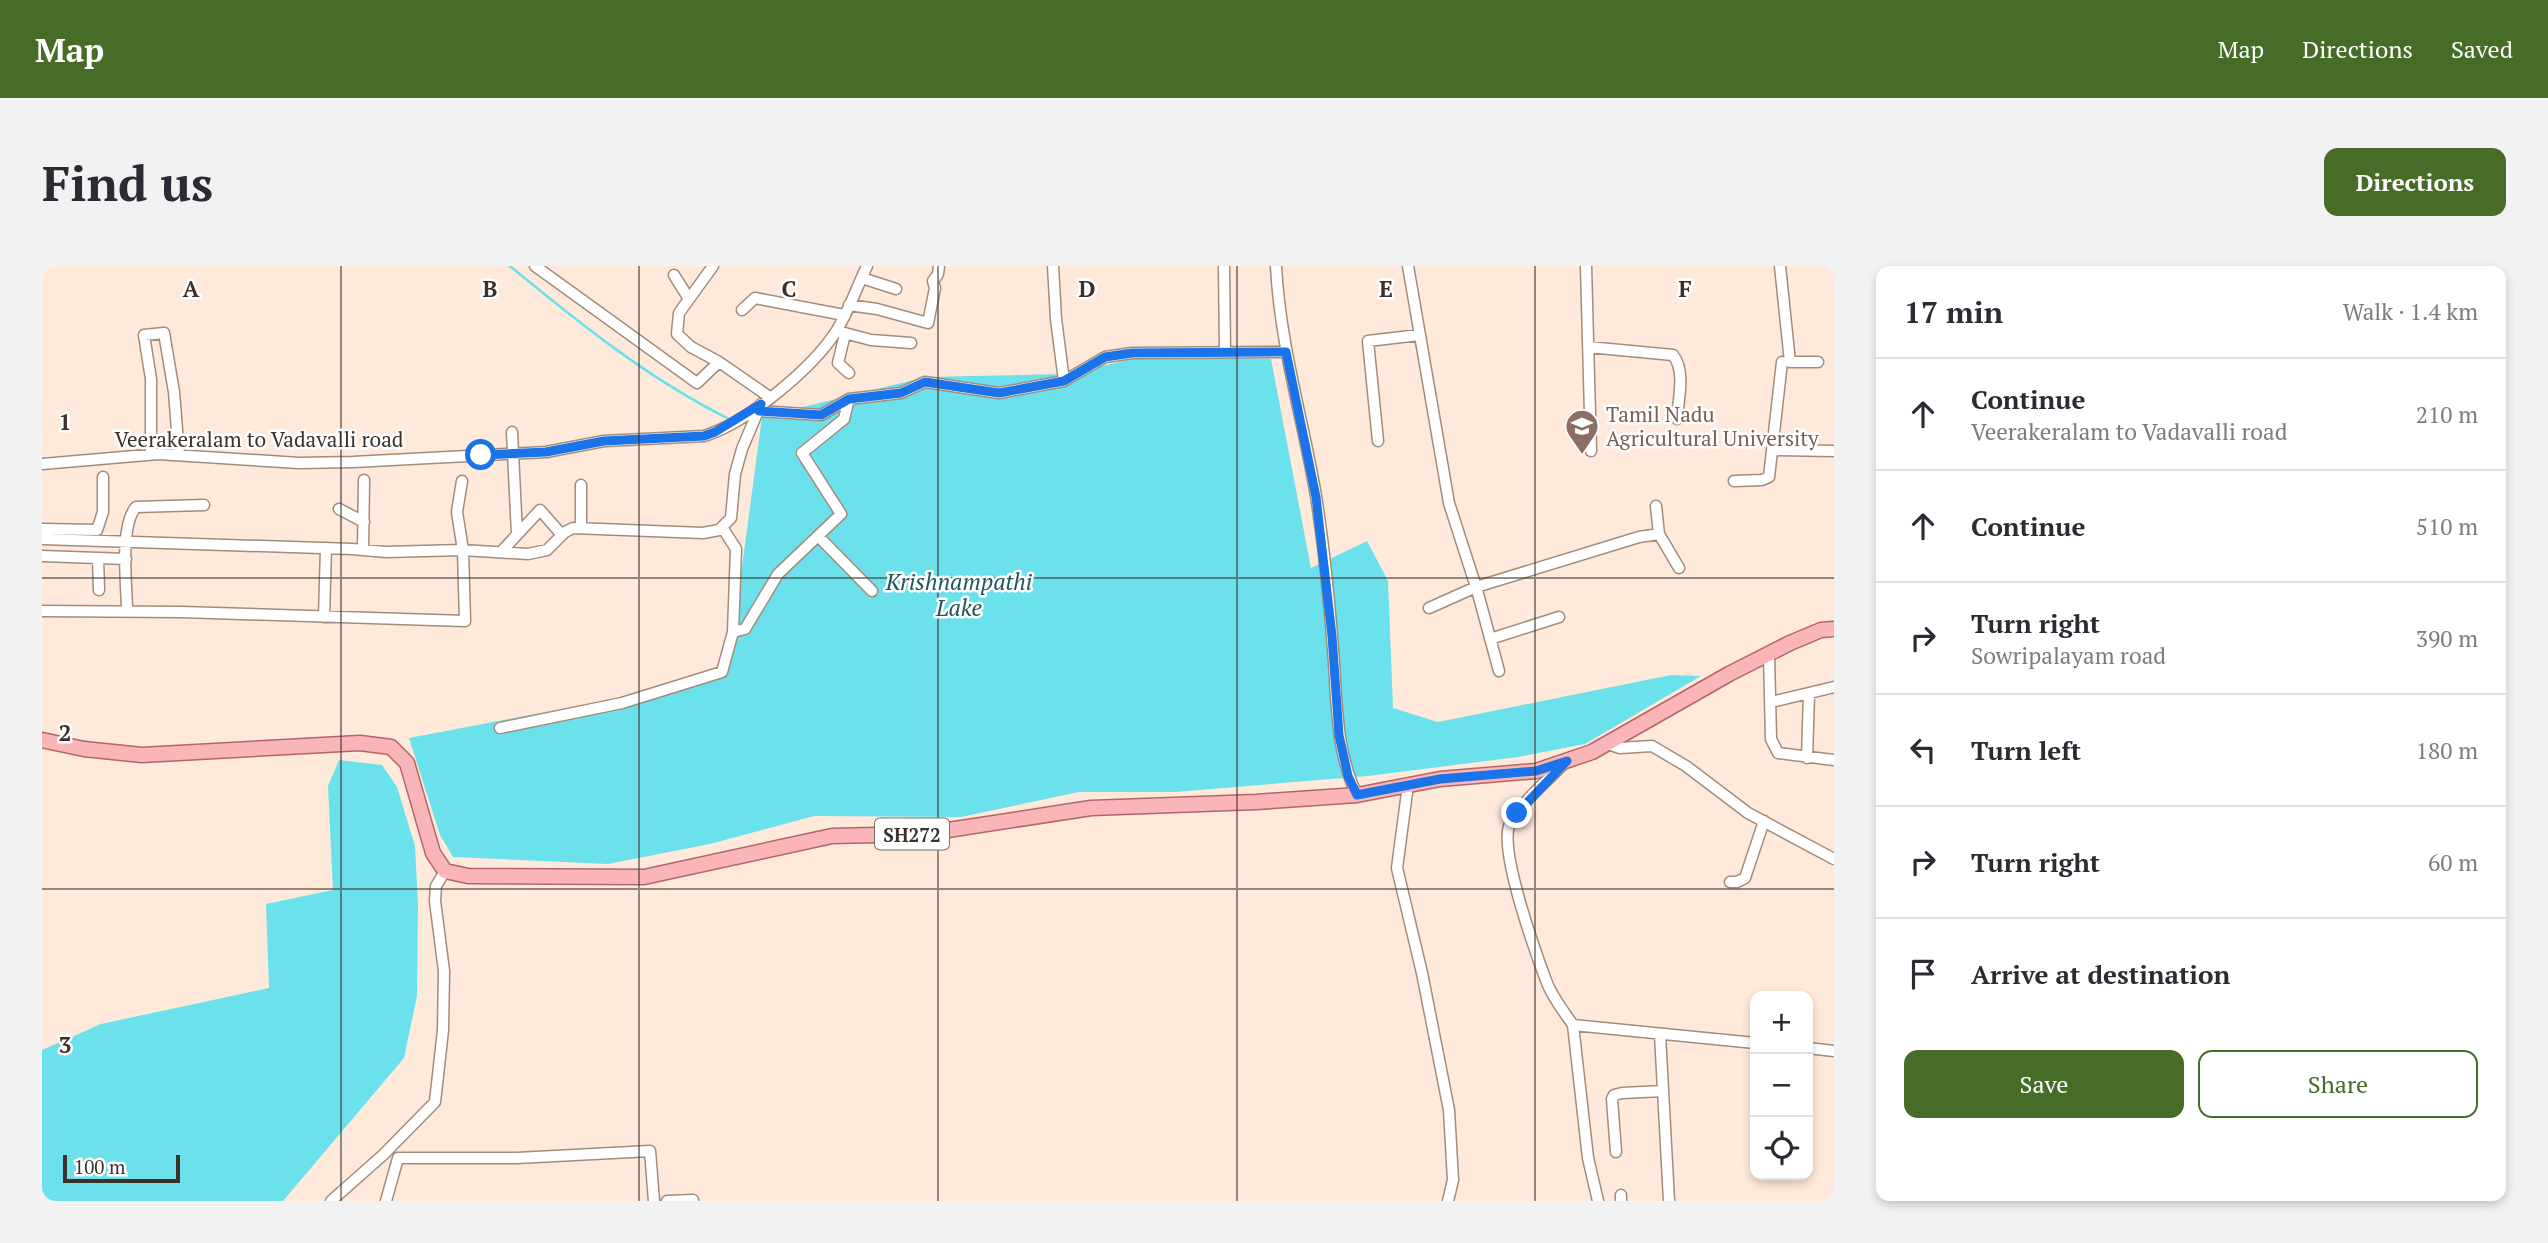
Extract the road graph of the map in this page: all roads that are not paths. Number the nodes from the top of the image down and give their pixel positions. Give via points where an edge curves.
1 (535, 266) edge
2 (713, 266) edge
3 (867, 266) edge
4 (1053, 266) edge
5 (1224, 266) edge
6 (1276, 266) edge
7 (1408, 266) edge
8 (1586, 266) edge
9 (1780, 266) edge
10 (936, 267) edge
11 (674, 275) dead end
12 (862, 278) junction
13 (896, 289) dead end
14 (689, 299) junction
15 (742, 310) dead end
16 (847, 310) junction
17 (841, 332) junction
18 (1419, 335) junction
19 (911, 343) dead end
20 (1588, 347) junction
21 (1224, 352) junction
22 (1286, 352) junction
23 (719, 362) junction
24 (1782, 362) dead end
25 (1818, 362) dead end
26 (849, 373) dead end
27 (1064, 381) junction
28 (849, 399) junction
29 (759, 409) junction
30 (1677, 419) dead end
31 (512, 432) dead end
32 (1378, 441) dead end
33 (1772, 450) junction
34 (1591, 451) dead end
35 (1834, 451) edge
36 (151, 454) junction
37 (512, 454) junction
38 (179, 455) junction
39 (42, 464) edge
40 (103, 477) dead end
41 (364, 481) dead end
42 (461, 481) dead end
43 (1734, 481) dead end
44 (581, 485) dead end
45 (204, 505) dead end
46 (1656, 506) dead end
47 (339, 509) dead end
48 (364, 522) junction
49 (722, 527) junction
50 (581, 528) junction
51 (42, 529) edge
52 (517, 534) junction
53 (1659, 534) junction
54 (562, 535) junction
55 (818, 536) junction
56 (42, 539) edge
57 (126, 541) junction
58 (326, 548) junction
59 (363, 550) junction
60 (463, 550) junction
61 (501, 552) junction
62 (42, 556) edge
63 (98, 558) junction
64 (126, 559) junction
65 (1679, 568) dead end
66 (1476, 587) junction
67 (99, 590) dead end
68 (872, 591) dead end
69 (1429, 608) dead end
70 (42, 611) edge
71 (127, 612) junction
72 (324, 617) junction
73 (1559, 617) dead end
74 (1834, 629) edge
75 (733, 632) junction
76 (1490, 639) junction
77 (1769, 655) junction
78 (1499, 671) dead end
79 (1834, 687) edge
80 (1809, 694) junction
81 (1771, 702) junction
82 (500, 728) dead end
83 (42, 740) edge
84 (1608, 744) junction
85 (1807, 758) junction
86 (1834, 760) edge
87 (1567, 761) junction
88 (1408, 785) junction
89 (1357, 795) junction
90 (1764, 821) junction
91 (1834, 859) edge
92 (445, 871) junction
93 (1730, 882) dead end
94 (1573, 1025) junction
95 (1660, 1034) junction
96 (1750, 1043) edge
97 (1813, 1049) edge
98 (1834, 1051) edge
99 (1662, 1091) junction
100 (1616, 1152) dead end
101 (383, 1155) junction
102 (398, 1158) junction
103 (693, 1200) edge
104 (331, 1201) edge
105 (386, 1201) edge
106 (654, 1201) edge
107 (667, 1201) edge
108 (1448, 1201) edge
109 (1598, 1201) edge
110 (1669, 1201) edge

1 - 23 street via 697,383
2 - 14 street
3 - 12 street
4 - 27 street
5 - 21 street
6 - 22 street
7 - 18 street
8 - 20 street
9 - 25 street via 1790,362
10 - 16 street via 928,323 877,309
11 - 14 street
12 - 13 street
12 - 16 street
14 - 23 street via 679,313 677,334
15 - 16 street via 755,298
16 - 17 street
17 - 19 street
17 - 26 street via 838,363
17 - 29 street
18 - 32 street via 1368,341
18 - 66 street via 1449,503
20 - 30 street via 1673,355 1680,370
20 - 34 street
21 - 22 street
21 - 27 street via 1154,351 1105,357
22 - 89 street via 1316,497 1339,735
23 - 29 street
24 - 33 street
27 - 28 street via 999,393 925,382 901,393
28 - 29 street via 821,415
28 - 55 street via 844,419 802,453 841,514
29 - 37 street, Veerakeralam to Vadavalli road via 704,436 604,441
29 - 49 street via 735,474 731,518
31 - 37 street
33 - 35 street
33 - 43 street via 1769,477
36 - 38 street, Veerakeralam to Vadavalli road
36 - 38 street via 151,379 144,335 164,333
36 - 39 street, Veerakeralam to Vadavalli road
37 - 38 street, Veerakeralam to Vadavalli road via 299,463
37 - 52 street
40 - 51 street via 103,512 97,530
41 - 48 street
42 - 60 street via 457,512
44 - 50 street
45 - 57 street via 136,507
46 - 53 street
47 - 48 street
48 - 59 street
49 - 50 street via 703,533
49 - 75 street via 736,549
50 - 54 street
52 - 54 street via 540,510
52 - 61 street
53 - 65 street
53 - 66 street
54 - 61 street via 547,550
55 - 68 street
55 - 75 street via 778,574 745,629
56 - 57 street
57 - 58 street
57 - 64 street
58 - 59 street
58 - 72 street
59 - 60 street
60 - 61 street
60 - 72 street via 465,621
62 - 63 street
63 - 64 street
63 - 67 street
64 - 71 street
66 - 69 street
66 - 76 street
70 - 71 street
71 - 72 street
73 - 76 street
74 - 77 main road, SH272
75 - 82 street via 722,671 622,703
76 - 78 street
77 - 81 street
77 - 84 main road, SH272
79 - 80 street
80 - 81 street
80 - 85 street
81 - 85 street via 1774,747 1778,753
83 - 92 main road via 142,755 360,743 391,747 407,763 433,853
84 - 87 main road, SH272
84 - 90 street via 1652,746
85 - 86 street
87 - 88 main road, SH272 via 1536,771
87 - 94 street via 1517,813 1509,827 1508,843 1515,884 1548,985
88 - 89 main road, SH272
88 - 108 street via 1397,868 1449,1110 1453,1180
89 - 92 main road, SH272 via 1091,808 922,834 832,836 644,877 468,876
90 - 91 street
90 - 93 street via 1745,877
92 - 101 street via 436,886 435,901 444,971 435,1102
94 - 95 street
94 - 109 street via 1588,1158
95 - 96 street
95 - 99 street
97 - 98 street
99 - 100 street via 1614,1095
99 - 110 street
101 - 102 street
101 - 104 street
102 - 105 street
102 - 106 street via 650,1151
103 - 107 street

